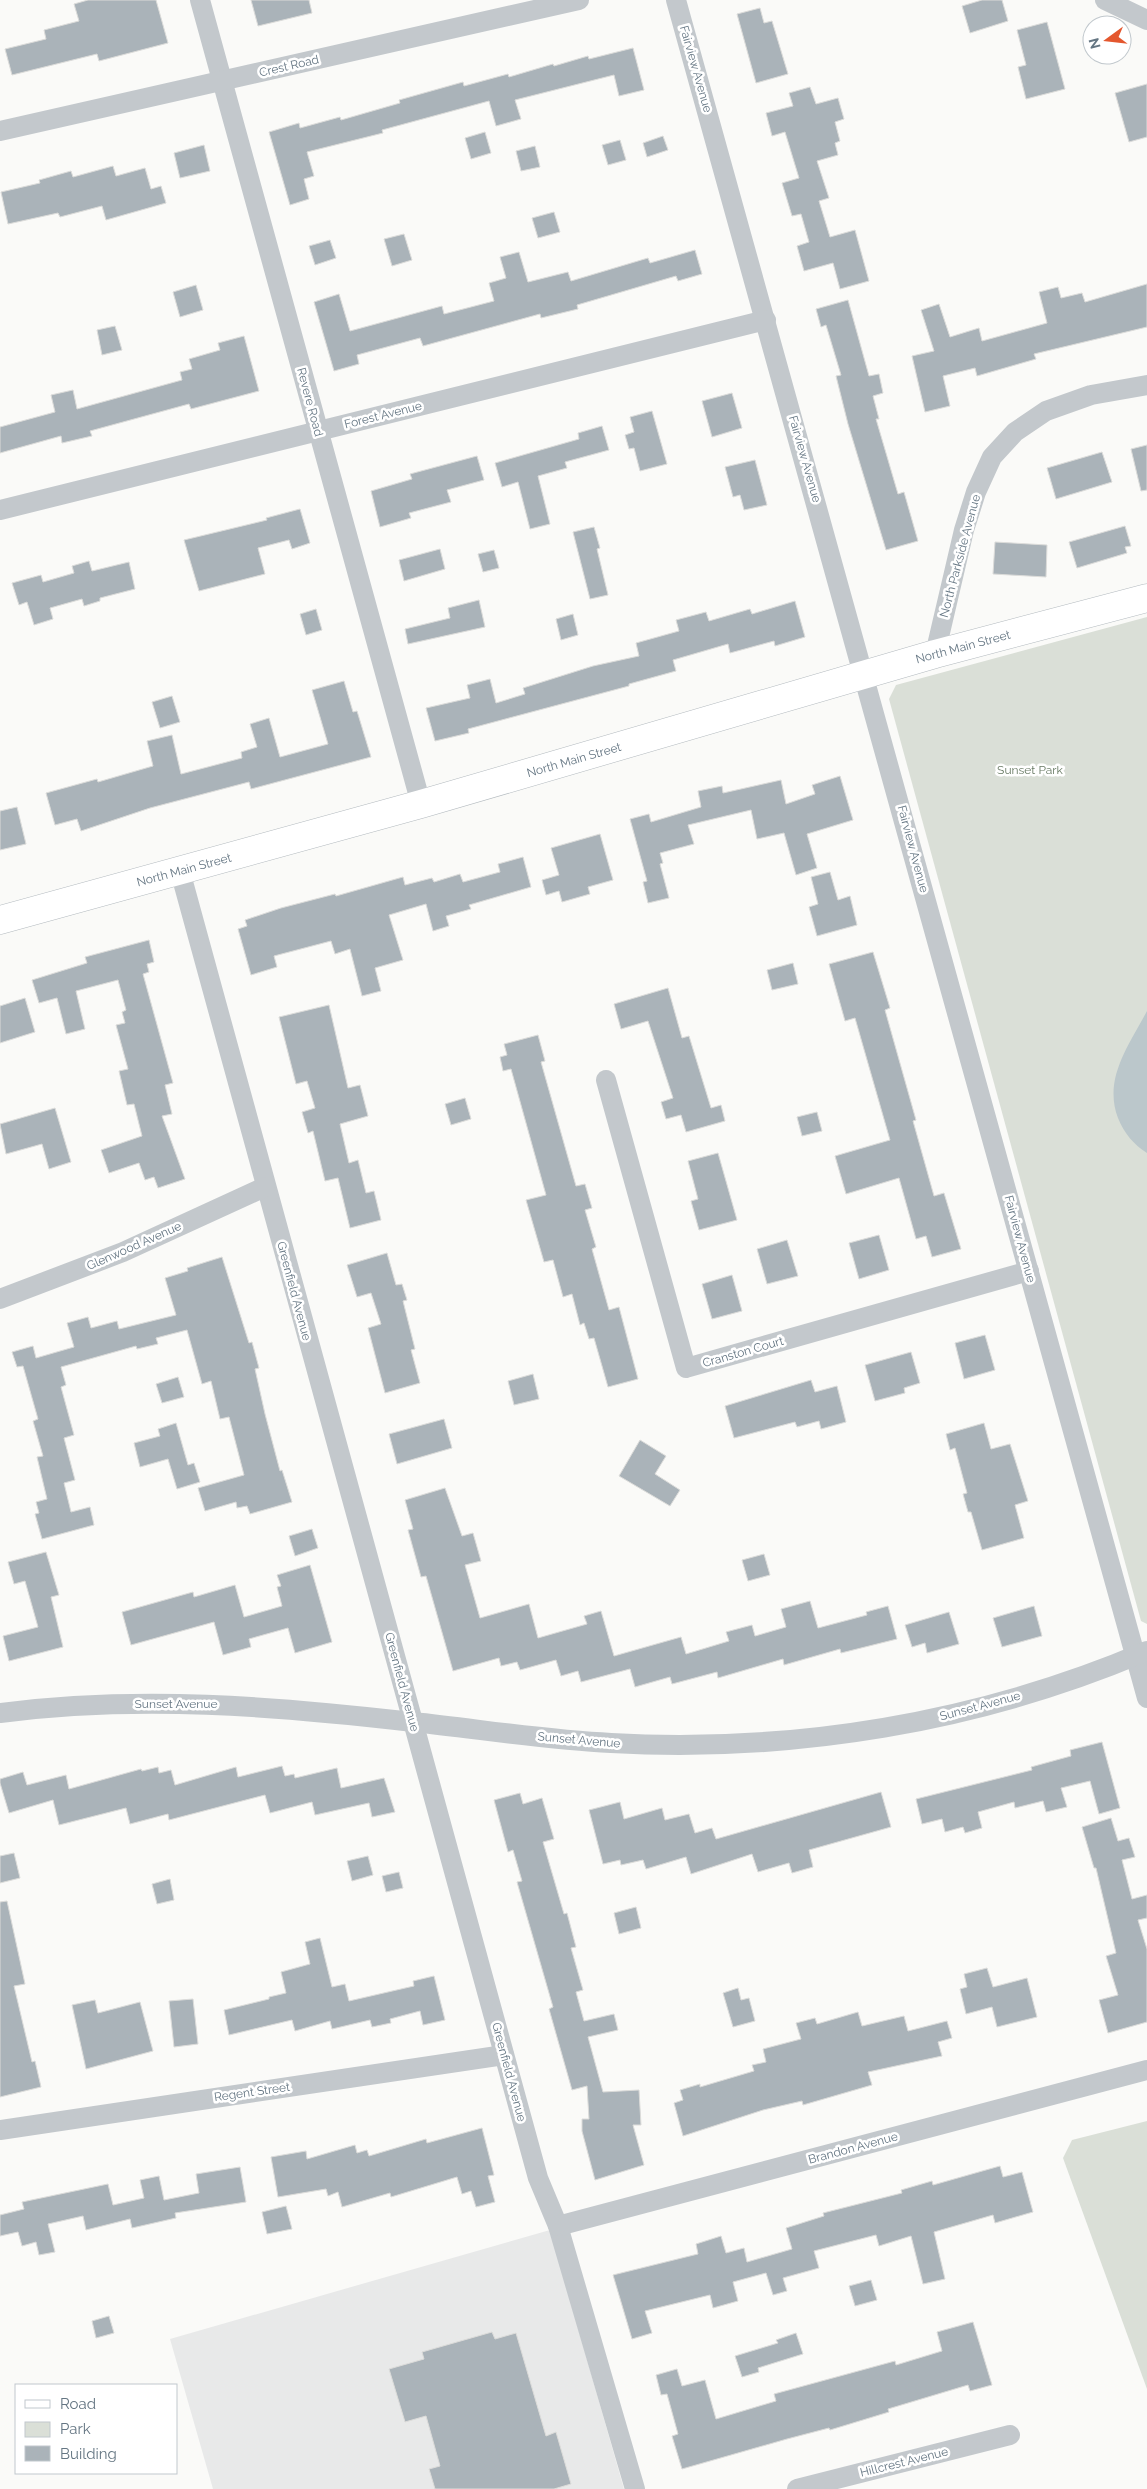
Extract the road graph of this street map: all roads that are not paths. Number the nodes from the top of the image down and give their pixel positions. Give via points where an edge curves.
1 (200, 0) edge
2 (579, 0) edge
3 (676, 0) edge
4 (1105, 0) edge
5 (1147, 20) edge
6 (222, 81) junction
7 (0, 131) edge
8 (766, 320) junction
9 (1147, 385) edge
10 (318, 431) junction
11 (0, 510) edge
12 (1147, 598) edge
13 (936, 654) junction
14 (865, 676) junction
15 (421, 804) junction
16 (180, 871) junction
17 (0, 920) edge
18 (606, 1080) dead end
19 (265, 1187) junction
20 (1029, 1270) junction
21 (0, 1299) edge
22 (1141, 1654) edge
23 (1147, 1698) edge
24 (0, 1713) edge
25 (413, 1722) junction
26 (504, 2055) junction
27 (1147, 2070) edge
28 (0, 2130) edge
29 (558, 2226) junction
30 (1010, 2435) dead end
31 (635, 2489) edge
32 (797, 2489) edge

1 - 6 street, Revere Road
2 - 6 street, Crest Road
3 - 8 street, Fairview Avenue
4 - 5 street
6 - 7 street, Crest Road
6 - 10 street, Revere Road
8 - 10 street, Forest Avenue
8 - 14 street, Fairview Avenue
9 - 13 street, North Parkside Avenue via 1091,395 1046,411 1015,432 992,457 964,530
10 - 11 street, Forest Avenue
10 - 15 street, Revere Road
12 - 13 street, North Main Street
13 - 14 street, North Main Street
14 - 15 street, North Main Street
14 - 20 street, Fairview Avenue
15 - 16 street, North Main Street
16 - 17 street, North Main Street
16 - 19 street, Greenfield Avenue
18 - 20 street, Cranston Court via 686,1368
19 - 21 street, Glenwood Avenue via 123,1252
19 - 25 street, Greenfield Avenue
20 - 22 street, Fairview Avenue
22 - 23 street, Fairview Avenue
22 - 25 street, Sunset Avenue via 1018,1697 937,1718 852,1733 757,1744 609,1743
24 - 25 street, Sunset Avenue via 171,1702 231,1704
25 - 26 street, Greenfield Avenue
26 - 28 street, Regent Street
26 - 29 street, Greenfield Avenue via 538,2178
27 - 29 street, Brandon Avenue
29 - 31 street, Greenfield Avenue
30 - 32 street, Hillcrest Avenue

